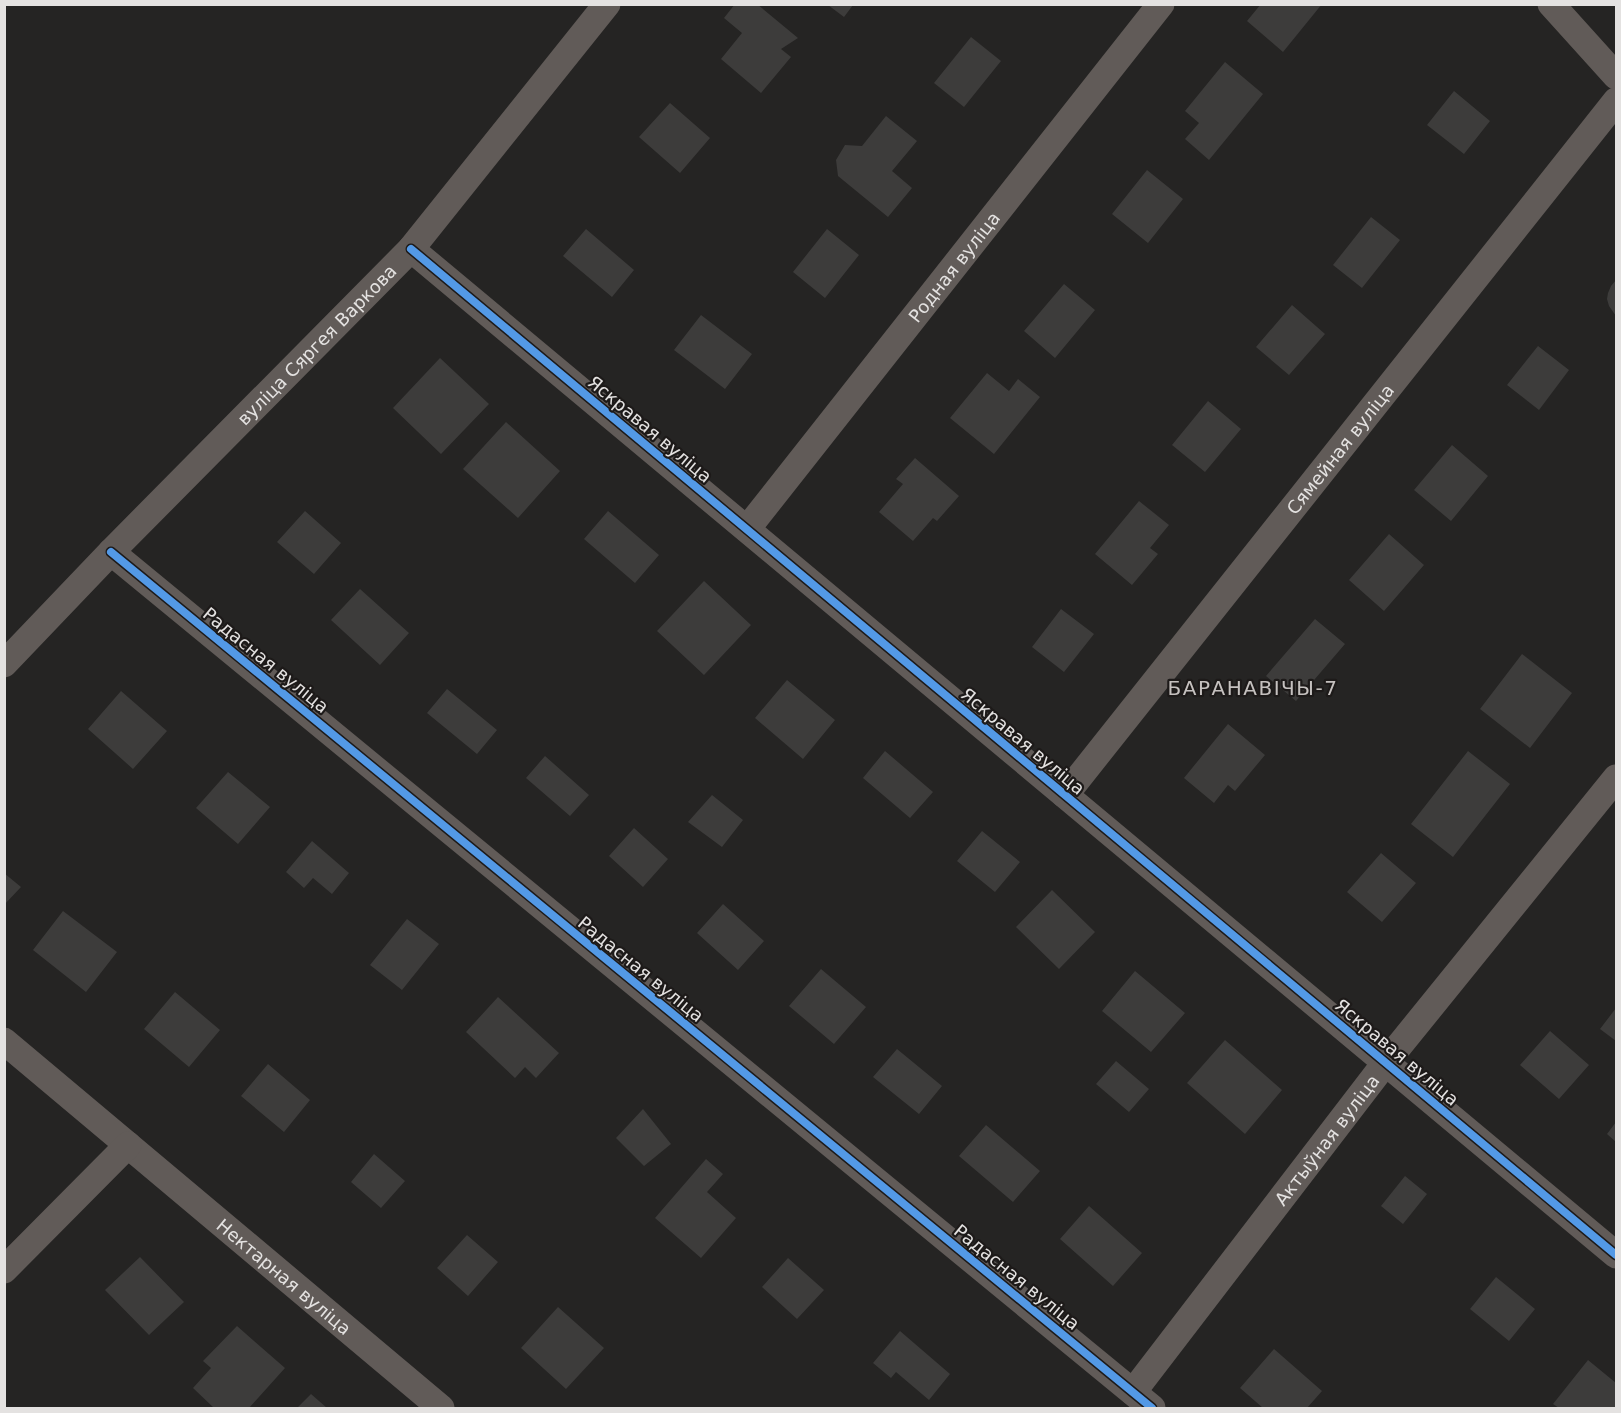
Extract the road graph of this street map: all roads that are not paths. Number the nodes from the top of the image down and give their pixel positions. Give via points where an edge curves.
1 (607, 4) edge
2 (1161, 4) edge
3 (1551, 4) edge
4 (1617, 76) edge
5 (1617, 101) edge
6 (411, 249) junction
7 (747, 529) junction
8 (111, 552) junction
9 (4, 664) edge
10 (1617, 778) edge
11 (1065, 795) junction
12 (4, 1041) edge
13 (1386, 1062) junction
14 (128, 1145) junction
15 (1617, 1255) edge
16 (4, 1270) edge
17 (1142, 1400) edge
18 (441, 1408) edge

1 - 6 street, вуліца Сяргея Варкова
2 - 7 street, Родная вуліца
3 - 4 street
5 - 11 street, Сямейная вуліца
6 - 7 street, Яскравая вуліца
6 - 8 street, вуліца Сяргея Варкова
7 - 11 street, Яскравая вуліца
8 - 9 street, вуліца Сяргея Варкова
8 - 17 street, Радасная вуліца
10 - 13 street, Актыўная вуліца
11 - 13 street, Яскравая вуліца
12 - 14 street, Нектарная вуліца
13 - 15 street, Яскравая вуліца
13 - 17 street, Актыўная вуліца
14 - 16 street
14 - 18 street, Нектарная вуліца

